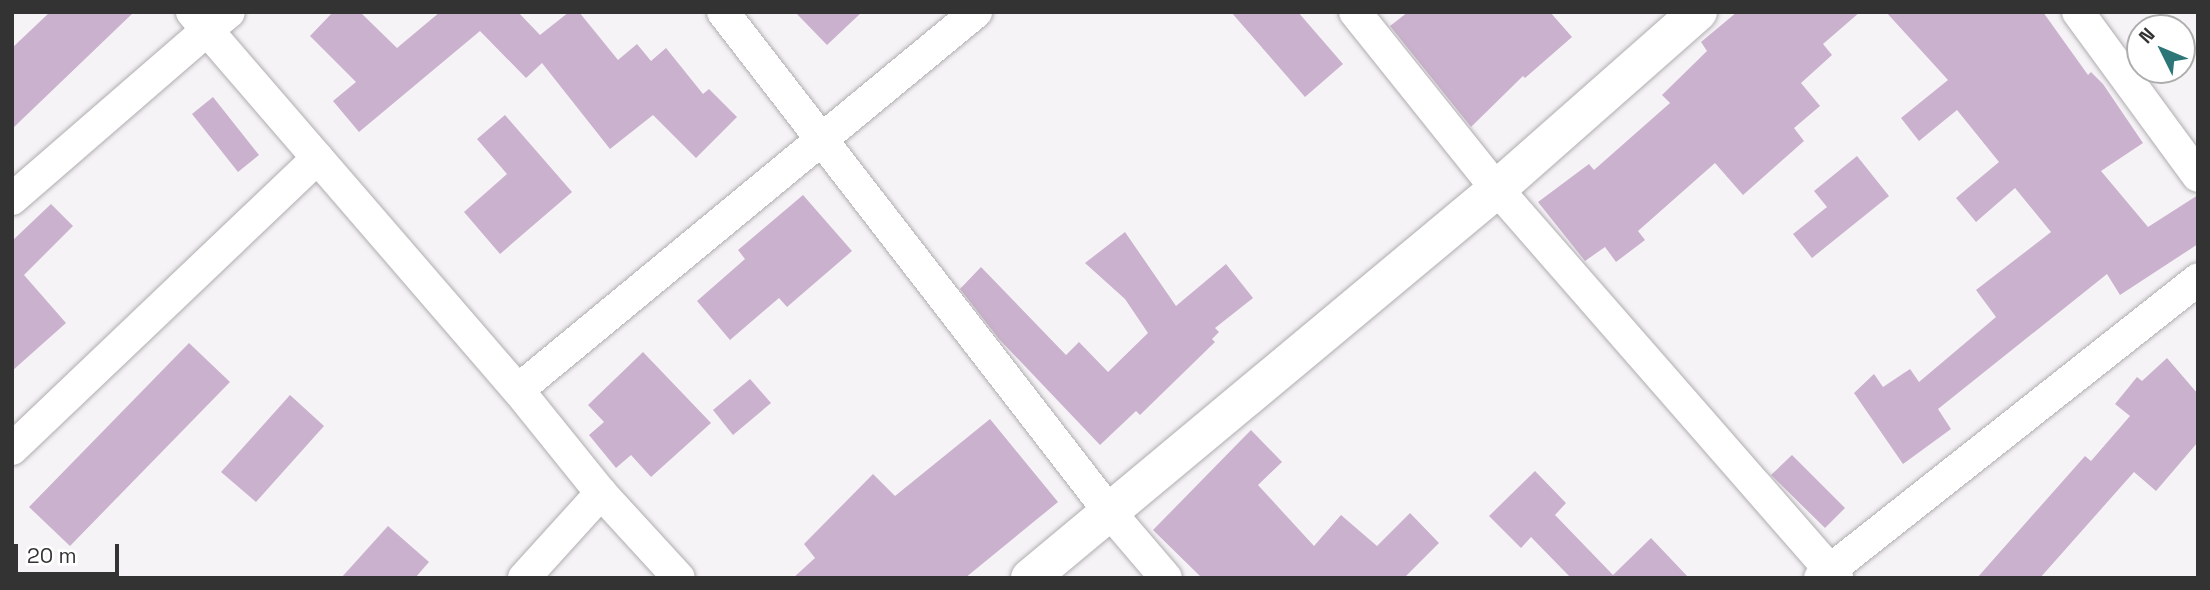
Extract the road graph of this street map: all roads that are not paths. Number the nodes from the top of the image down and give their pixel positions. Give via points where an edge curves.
1 (723, 12) edge
2 (976, 12) edge
3 (1355, 12) edge
4 (1698, 12) edge
5 (2078, 12) edge
6 (209, 18) edge
7 (822, 137) junction
8 (318, 158) junction
9 (2198, 176) edge
10 (1497, 189) junction
11 (12, 199) edge
12 (2198, 279) edge
13 (518, 390) junction
14 (12, 449) edge
15 (601, 493) junction
16 (1108, 510) junction
17 (1829, 575) edge
18 (524, 578) edge
19 (679, 578) edge
20 (1030, 578) edge
21 (1166, 578) edge

1 - 7 street
2 - 7 street
3 - 10 street
4 - 10 street
5 - 9 street
6 - 8 street
6 - 11 street
7 - 13 street
7 - 16 street
8 - 13 street
8 - 14 street
10 - 16 street
10 - 17 street
12 - 17 street
13 - 15 street
15 - 18 street
15 - 19 street
16 - 20 street
16 - 21 street

